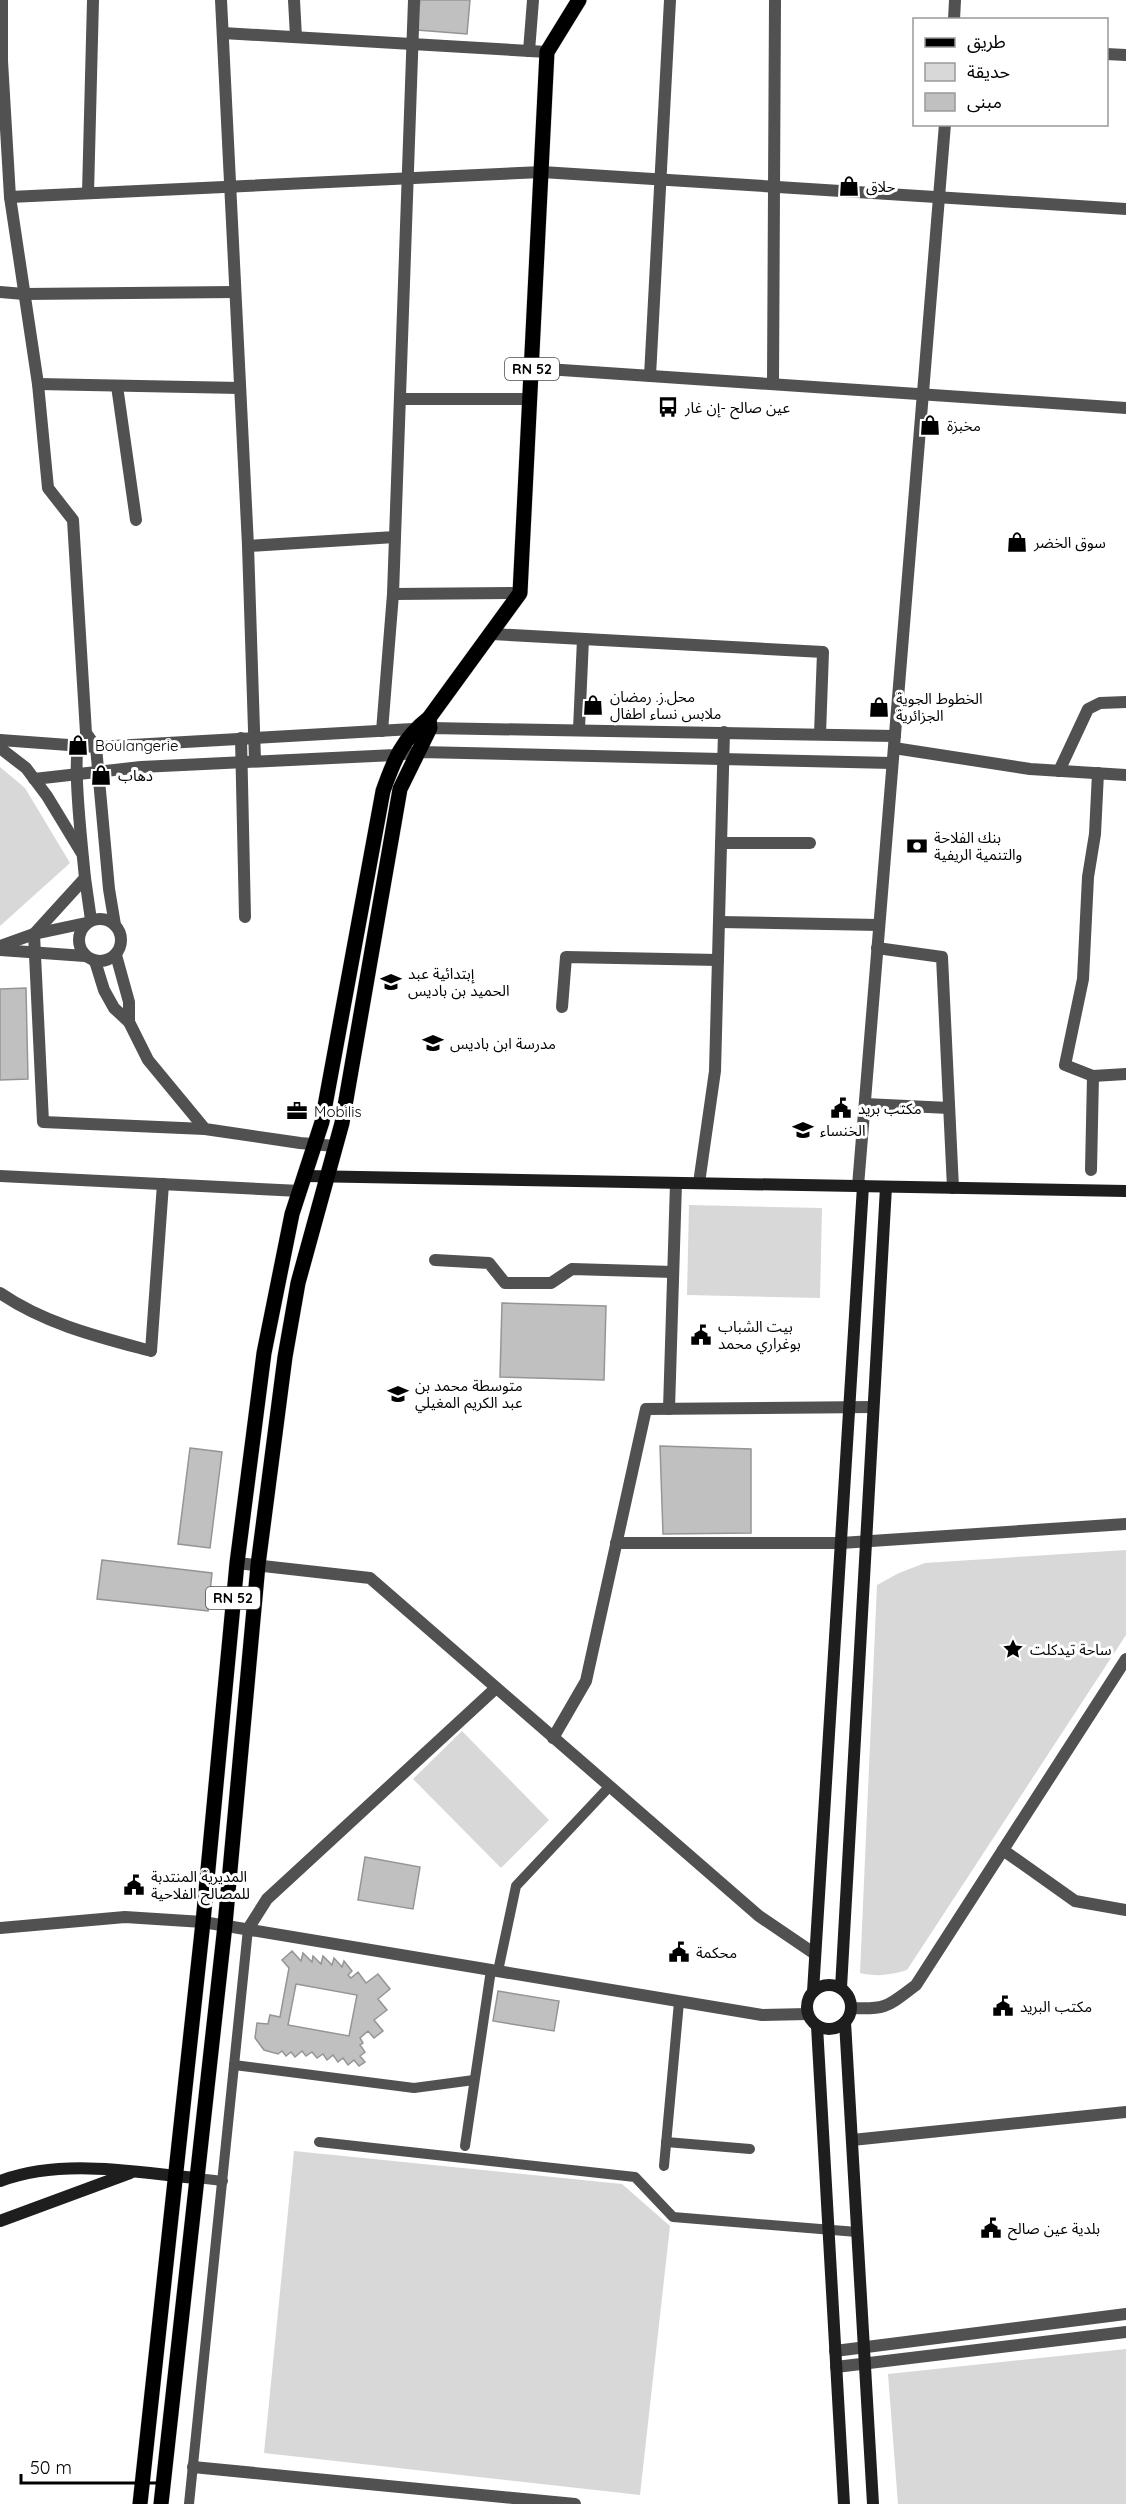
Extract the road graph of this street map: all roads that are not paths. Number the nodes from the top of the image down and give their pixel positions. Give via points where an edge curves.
1 (2, 0) edge
2 (93, 0) edge
3 (221, 0) edge
4 (294, 0) edge
5 (414, 0) edge
6 (533, 0) edge
7 (579, 0) edge
8 (670, 0) edge
9 (775, 0) edge
10 (955, 0) edge
11 (954, 18) edge
12 (223, 33) junction
13 (296, 38) junction
14 (413, 44) junction
15 (529, 51) junction
16 (548, 52) junction
17 (1108, 54) edge
18 (1126, 55) edge
19 (1, 61) edge
20 (945, 126) edge
21 (542, 172) junction
22 (408, 178) junction
23 (661, 179) junction
24 (230, 186) junction
25 (774, 186) junction
26 (88, 193) junction
27 (10, 197) junction
28 (939, 197) junction
29 (1126, 208) edge
30 (0, 292) edge
31 (235, 292) junction
32 (24, 294) junction
33 (532, 368) junction
34 (650, 376) junction
35 (38, 384) junction
36 (773, 384) junction
37 (117, 386) junction
38 (240, 387) junction
39 (923, 394) junction
40 (400, 399) junction
41 (530, 399) junction
42 (1126, 408) edge
43 (136, 520) dead end
44 (395, 537) junction
45 (248, 546) junction
46 (520, 593) junction
47 (393, 594) junction
48 (492, 634) junction
49 (583, 639) junction
50 (1126, 702) edge
51 (425, 725) junction
52 (579, 729) junction
53 (382, 731) junction
54 (724, 732) junction
55 (86, 733) junction
56 (820, 734) junction
57 (254, 737) junction
58 (241, 738) junction
59 (0, 740) edge
60 (894, 742) junction
61 (77, 747) junction
62 (96, 747) junction
63 (0, 748) edge
64 (420, 752) junction
65 (395, 755) junction
66 (724, 759) junction
67 (255, 760) junction
68 (242, 761) junction
69 (892, 763) junction
70 (1059, 771) junction
71 (100, 772) junction
72 (1098, 773) junction
73 (78, 774) junction
74 (1126, 775) edge
75 (34, 779) junction
76 (721, 843) junction
77 (810, 843) dead end
78 (83, 856) junction
79 (85, 879) junction
80 (245, 917) dead end
81 (89, 922) junction
82 (719, 922) junction
83 (115, 925) junction
84 (879, 925) junction
85 (34, 934) junction
86 (0, 948) edge
87 (878, 948) junction
88 (35, 953) junction
89 (116, 955) junction
90 (90, 958) junction
91 (718, 960) junction
92 (562, 1007) dead end
93 (129, 1022) junction
94 (1126, 1074) edge
95 (1093, 1076) junction
96 (865, 1104) junction
97 (950, 1108) junction
98 (206, 1129) junction
99 (315, 1144) junction
100 (335, 1146) junction
101 (1091, 1170) dead end
102 (0, 1176) edge
103 (305, 1176) junction
104 (327, 1176) junction
105 (676, 1183) junction
106 (699, 1183) junction
107 (163, 1184) junction
108 (861, 1186) junction
109 (886, 1187) junction
110 (953, 1188) junction
111 (300, 1191) junction
112 (1126, 1191) edge
113 (435, 1260) dead end
114 (673, 1272) junction
115 (0, 1293) edge
116 (849, 1407) junction
117 (873, 1407) junction
118 (669, 1409) junction
119 (1126, 1524) edge
120 (866, 1542) junction
121 (616, 1543) junction
122 (841, 1543) junction
123 (237, 1563) junction
124 (258, 1565) junction
125 (1126, 1659) edge
126 (496, 1688) junction
127 (553, 1738) junction
128 (609, 1787) junction
129 (1003, 1850) junction
130 (1126, 1910) edge
131 (203, 1922) junction
132 (225, 1925) junction
133 (0, 1928) edge
134 (248, 1929) junction
135 (815, 1954) junction
136 (494, 1971) junction
137 (841, 1988) junction
138 (813, 1992) junction
139 (680, 2001) junction
140 (851, 2008) junction
141 (808, 2014) junction
142 (845, 2022) junction
143 (817, 2026) junction
144 (234, 2065) junction
145 (474, 2080) junction
146 (1126, 2112) edge
147 (852, 2140) junction
148 (319, 2142) dead end
149 (666, 2142) junction
150 (465, 2146) dead end
151 (750, 2149) dead end
152 (664, 2166) dead end
153 (134, 2172) junction
154 (176, 2176) junction
155 (197, 2178) junction
156 (0, 2181) edge
157 (223, 2181) junction
158 (0, 2221) edge
159 (828, 2230) junction
160 (857, 2232) junction
161 (1126, 2314) edge
162 (1126, 2332) edge
163 (864, 2347) junction
164 (835, 2351) junction
165 (865, 2364) junction
166 (836, 2367) junction
167 (193, 2467) junction
168 (140, 2504) edge
169 (161, 2504) edge
170 (189, 2504) edge
171 (575, 2504) edge
172 (844, 2504) edge
173 (873, 2504) edge

1 - 19 street
2 - 26 street
3 - 12 street
4 - 13 street
5 - 14 street
6 - 15 street
7 - 16 main road, RN 52
8 - 23 street
9 - 25 street
10 - 11 street
12 - 13 street
12 - 24 street
13 - 14 street
14 - 15 street
14 - 22 street
15 - 16 street
16 - 21 main road, RN 52
17 - 18 street
19 - 27 street
20 - 28 street
21 - 22 street
21 - 23 street
21 - 33 main road, RN 52
22 - 24 street
22 - 40 street
23 - 25 street
23 - 34 street
24 - 26 street
24 - 31 street
25 - 28 street
25 - 36 street
26 - 27 street
27 - 32 street
28 - 29 street
28 - 39 street
30 - 32 street
31 - 32 street
31 - 38 street
32 - 35 street
33 - 34 street
33 - 41 main road, RN 52
34 - 36 street
35 - 37 street
35 - 55 street via 48,488 73,520
36 - 39 street
37 - 38 street
37 - 43 street
38 - 45 street
39 - 42 street
39 - 60 street
40 - 41 street
40 - 44 street
41 - 46 main road, RN 52
44 - 45 street
44 - 47 street
45 - 57 street
46 - 47 street
46 - 48 main road, RN 52
47 - 53 street
48 - 49 street
48 - 51 main road, RN 52
49 - 52 street
49 - 56 street via 822,652
50 - 70 street via 1100,703 1088,709
51 - 52 street
51 - 53 street
51 - 64 main road, RN 52
51 - 65 main road, RN 52
52 - 54 street
53 - 57 street
54 - 56 street
54 - 66 street
55 - 61 street
55 - 62 street
56 - 60 street
57 - 58 street
57 - 67 street
58 - 62 street
58 - 68 street
59 - 61 street
60 - 69 street
60 - 70 street via 1030,769
61 - 62 street
61 - 73 street
62 - 71 street
63 - 75 street
64 - 65 street
64 - 66 street
64 - 100 main road, RN 52 via 400,789
65 - 67 street
65 - 99 main road, RN 52 via 383,791
66 - 69 street
66 - 76 street
67 - 68 street
68 - 71 street
68 - 80 street
69 - 84 street
70 - 72 street
71 - 73 street
71 - 83 street
72 - 74 street
72 - 95 street via 1083,980 1065,1065
73 - 75 street
73 - 78 street
75 - 78 street
76 - 77 street
76 - 82 street
78 - 79 street
79 - 81 street
79 - 85 street
81 - 83 street via 104,919
81 - 85 street
81 - 90 street via 79,933 79,945
82 - 84 street
82 - 91 street
83 - 89 street via 120,934
84 - 87 street
85 - 86 street
85 - 88 street
86 - 88 street
87 - 96 street
87 - 97 street via 942,957
88 - 90 street
88 - 98 street via 43,1122
89 - 90 street via 106,961
89 - 93 street via 129,1002
90 - 93 street via 114,1008
91 - 92 street via 566,957
91 - 106 street via 715,1071
93 - 98 street via 148,1060
94 - 95 street
95 - 101 street
96 - 97 street
96 - 108 street
97 - 110 street
98 - 99 street
99 - 100 street
99 - 103 main road, RN 52
100 - 104 main road, RN 52
102 - 107 street
103 - 104 main road
103 - 111 main road, RN 52
104 - 105 main road
104 - 124 main road, RN 52 via 296,1294
105 - 106 main road
105 - 114 street
106 - 108 main road
107 - 111 street
107 - 115 street via 151,1351 75,1330 20,1307
108 - 109 main road
108 - 116 main road
109 - 110 main road
109 - 117 main road
110 - 112 main road
111 - 123 main road, RN 52 via 264,1353
113 - 114 street via 489,1263 505,1283 551,1283 572,1269
114 - 118 street
116 - 117 street
116 - 118 street
116 - 122 main road
117 - 120 main road
118 - 121 street via 646,1409
119 - 120 street
120 - 122 street
120 - 137 main road
121 - 122 street
121 - 127 street via 586,1681
122 - 135 main road
123 - 124 street
123 - 131 main road, RN 52
124 - 126 street via 370,1578
124 - 132 main road, RN 52
125 - 129 street
126 - 127 street
126 - 134 street via 267,1899
127 - 128 street
128 - 135 street via 759,1916
128 - 136 lane via 516,1887
129 - 130 street via 1075,1901
129 - 140 street via 916,1985 877,2009
131 - 132 street
131 - 133 street via 126,1917
131 - 154 main road, RN 52
132 - 134 street
132 - 155 main road, RN 52
134 - 136 street
134 - 144 lane
135 - 138 main road
136 - 139 street
136 - 145 lane
137 - 138 main road via 826,1985
137 - 140 main road
138 - 141 main road via 808,1999
139 - 141 street via 762,2015
139 - 149 lane
140 - 142 main road
141 - 143 main road
142 - 143 main road via 832,2029
142 - 147 main road
143 - 159 main road
144 - 145 lane via 414,2088
144 - 157 lane
145 - 150 lane
146 - 147 street
147 - 160 main road
148 - 159 lane via 635,2176 673,2217
149 - 151 lane
149 - 152 lane
153 - 154 main road
153 - 156 main road via 69,2167
153 - 158 main road
154 - 155 main road
154 - 168 main road, RN 52
155 - 157 lane
155 - 169 main road, RN 52
157 - 167 lane
159 - 160 lane
159 - 164 main road
160 - 163 main road
161 - 163 street
162 - 165 street
163 - 164 street
163 - 165 main road
164 - 166 main road
165 - 166 street
165 - 173 main road
166 - 172 main road
167 - 170 lane
167 - 171 street

